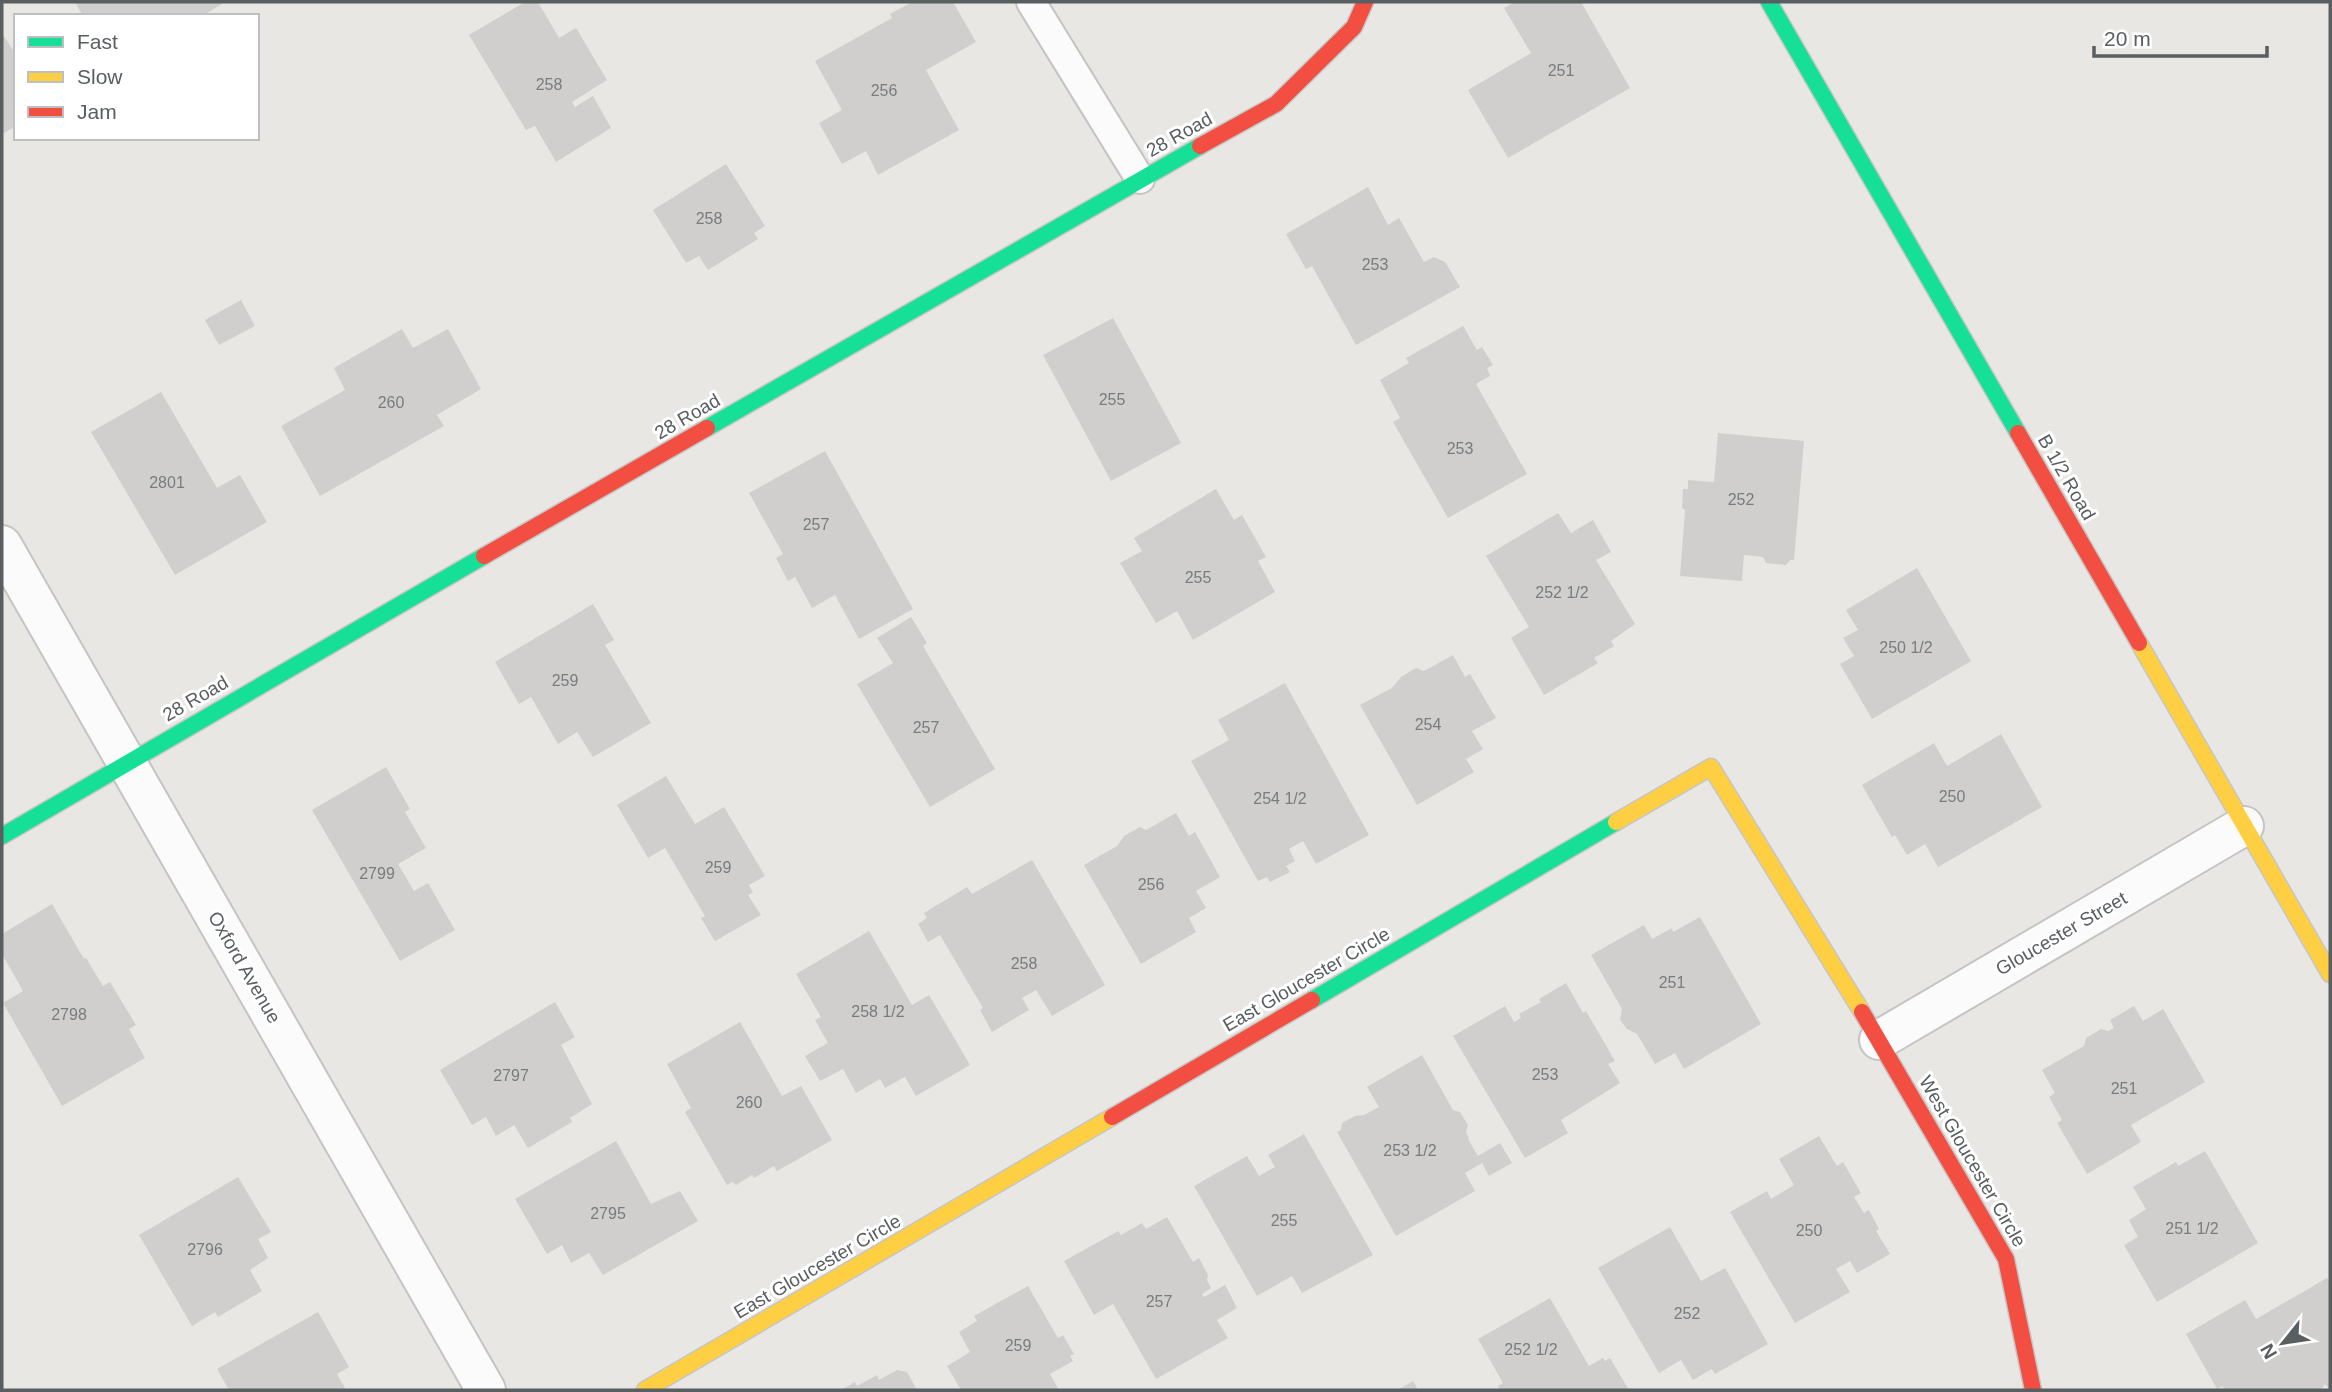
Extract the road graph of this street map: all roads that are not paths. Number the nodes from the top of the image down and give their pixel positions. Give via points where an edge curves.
1 (1031, 2) edge
2 (1365, 2) edge
3 (1769, 2) edge
4 (1140, 179) junction
5 (2, 545) edge
6 (127, 762) junction
7 (2244, 826) junction
8 (2, 836) edge
9 (2330, 974) edge
10 (1879, 1040) junction
11 (486, 1390) edge
12 (645, 1390) edge
13 (2033, 1390) edge

1 - 4 lane
2 - 4 street, 28 Road via 1354,27 1276,104
3 - 7 street, B 1/2 Road
4 - 6 street, 28 Road
5 - 6 street, Oxford Avenue
6 - 8 street, 28 Road
6 - 11 street, Oxford Avenue
7 - 9 street, B 1/2 Road
7 - 10 street, Gloucester Street
10 - 12 street, East Gloucester Circle via 1712,767
10 - 13 street, West Gloucester Circle via 2006,1259

